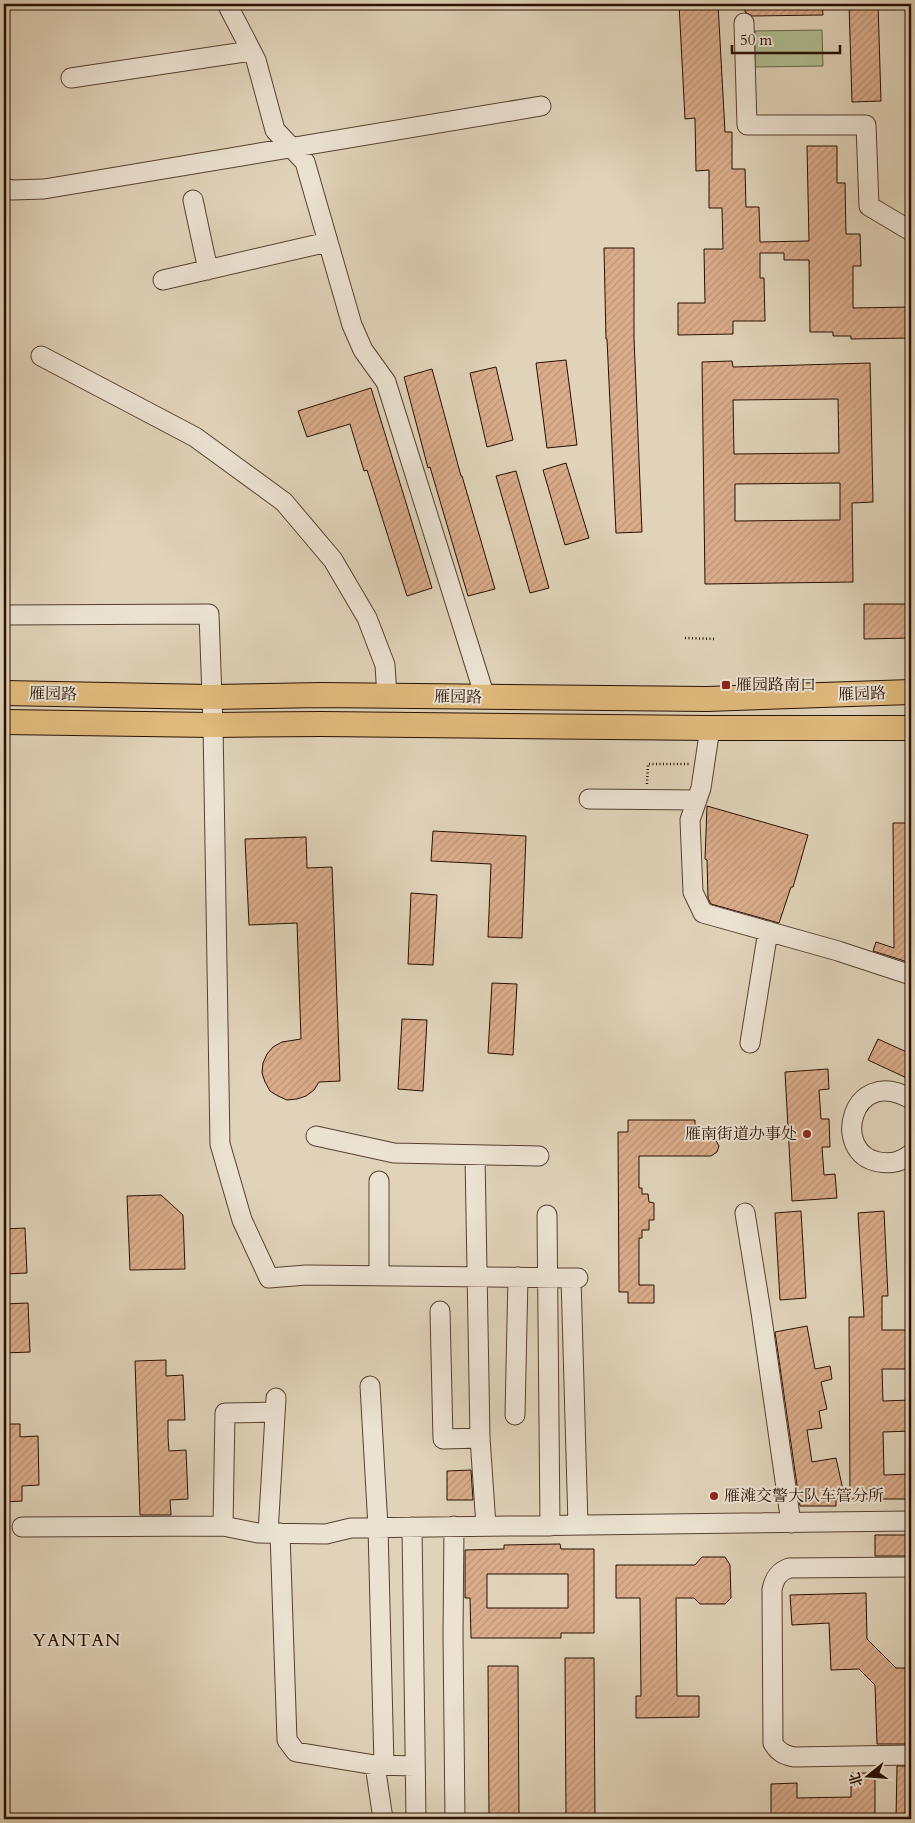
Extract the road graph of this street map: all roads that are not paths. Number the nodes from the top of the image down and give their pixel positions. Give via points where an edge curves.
1 (226, 4) edge
2 (744, 23) dead end
3 (251, 51) junction
4 (71, 78) dead end
5 (541, 106) dead end
6 (290, 147) junction
7 (8, 189) edge
8 (193, 200) dead end
9 (911, 231) edge
10 (328, 242) junction
11 (208, 270) junction
12 (164, 280) dead end
13 (41, 356) dead end
14 (4, 615) edge
15 (911, 692) edge
16 (4, 693) edge
17 (387, 696) junction
18 (211, 697) junction
19 (485, 697) junction
20 (4, 722) edge
21 (213, 725) junction
22 (710, 728) junction
23 (911, 728) edge
24 (588, 799) dead end
25 (697, 800) junction
26 (768, 931) junction
27 (911, 975) edge
28 (750, 1043) dead end
29 (911, 1099) edge
30 (316, 1136) dead end
31 (911, 1154) edge
32 (475, 1156) junction
33 (539, 1156) dead end
34 (379, 1181) dead end
35 (745, 1213) dead end
36 (548, 1215) dead end
37 (379, 1275) junction
38 (477, 1277) junction
39 (518, 1277) junction
40 (547, 1278) junction
41 (440, 1311) dead end
42 (370, 1386) dead end
43 (515, 1415) dead end
44 (480, 1438) junction
45 (911, 1521) edge
46 (791, 1523) junction
47 (578, 1525) junction
48 (223, 1526) junction
49 (454, 1526) junction
50 (486, 1526) junction
51 (550, 1526) junction
52 (22, 1527) dead end
53 (378, 1527) junction
54 (412, 1527) junction
55 (274, 1533) junction
56 (911, 1567) edge
57 (911, 1756) edge
58 (380, 1765) junction
59 (415, 1766) junction
60 (383, 1819) edge
61 (416, 1819) edge
62 (455, 1819) edge

1 - 3 street
2 - 9 street via 747,125 866,125 869,206
3 - 4 street
3 - 6 street via 275,130
5 - 6 street
6 - 7 street via 44,189
6 - 10 street via 305,162
8 - 11 street
10 - 11 street
10 - 19 street via 352,325 363,350 386,382
11 - 12 street
13 - 17 street via 195,437 284,502 333,560 368,618 385,665
14 - 18 street via 209,614
15 - 19 main road, 雁园路 via 707,699
16 - 18 main road, 雁园路
17 - 18 main road, 雁园路
17 - 19 main road, 雁园路
18 - 21 street
20 - 21 main road, 雁园路
21 - 22 main road, 雁园路
21 - 37 street via 220,1144 242,1220 269,1278
22 - 23 main road, 雁园路
22 - 25 street via 702,788
24 - 25 street
25 - 26 street via 690,820 693,892 703,913
26 - 27 street
26 - 28 street
29 - 31 street via 900,1092 885,1090 872,1094 860,1102 853,1115 851,1129 854,1143 875,1162 890,1164
30 - 32 street via 394,1153
32 - 33 street
32 - 38 street
34 - 37 street
35 - 46 street
36 - 40 street
37 - 38 street
38 - 39 street
38 - 44 street
39 - 40 street
39 - 43 street
40 - 47 street via 575,1278
40 - 51 street
41 - 44 street via 444,1439
42 - 53 street
44 - 50 street
45 - 46 street
46 - 47 street
47 - 51 street
48 - 52 street
48 - 55 street
48 - 55 street via 225,1412 276,1405
49 - 50 street
49 - 54 street
49 - 62 street
50 - 51 street
53 - 54 street
53 - 55 street via 351,1528 326,1534
53 - 58 street
54 - 59 street
55 - 58 street via 287,1740 296,1752
56 - 57 street via 789,1568 777,1576 772,1590 773,1743 776,1748 794,1757
58 - 59 street
58 - 60 street
59 - 61 street

